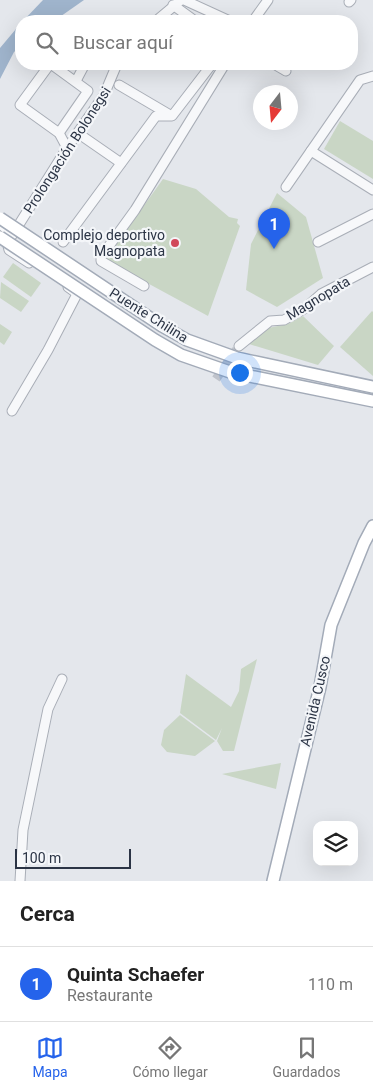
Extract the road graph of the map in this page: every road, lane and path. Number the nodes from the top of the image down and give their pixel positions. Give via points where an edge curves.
1 (268, 0) edge
2 (179, 2) edge
3 (163, 15) edge
4 (190, 15) edge
5 (214, 15) edge
6 (257, 15) edge
7 (46, 70) edge
8 (59, 70) edge
9 (82, 70) edge
10 (114, 70) edge
11 (207, 70) edge
12 (221, 70) edge
13 (373, 76) edge
14 (76, 81) junction
15 (118, 85) dead end
16 (172, 116) junction
17 (59, 133) junction
18 (82, 136) dead end
19 (66, 148) junction
20 (311, 151) junction
21 (121, 163) junction
22 (286, 187) dead end
23 (373, 190) edge
24 (373, 214) edge
25 (0, 218) edge
26 (0, 224) edge
27 (12, 234) junction
28 (0, 237) edge
29 (63, 242) dead end
30 (318, 242) dead end
31 (373, 267) edge
32 (144, 286) dead end
33 (239, 346) tunnel mouth
34 (373, 386) edge
35 (371, 402) edge
36 (12, 411) dead end
37 (373, 526) edge
38 (62, 679) dead end
39 (20, 881) edge
40 (273, 881) edge

1 - 6 street
2 - 3 street
2 - 4 street
2 - 5 street
7 - 17 street via 20,105
8 - 14 street
9 - 14 street
10 - 19 street, Prolongación Bolonegsi via 104,95
11 - 16 street
12 - 32 street via 135,210 102,257 101,260
13 - 20 street via 362,79
14 - 17 street via 88,92
15 - 16 street
16 - 21 street via 156,116
17 - 19 street
18 - 21 street
19 - 27 street, Prolongación Bolonegsi
20 - 22 street
20 - 23 street
21 - 29 street
24 - 30 street
25 - 34 main road, Puente Chilina, bridge via 187,340 237,358
26 - 27 street
27 - 36 street via 9,250 76,294
28 - 35 main road, Puente Chilina, bridge via 181,355 230,372
31 - 33 street, Magnopata via 321,294 284,320 270,321
37 - 40 main road, Avenida Cusco via 331,625 320,687
38 - 39 street via 48,709 44,728 23,830

